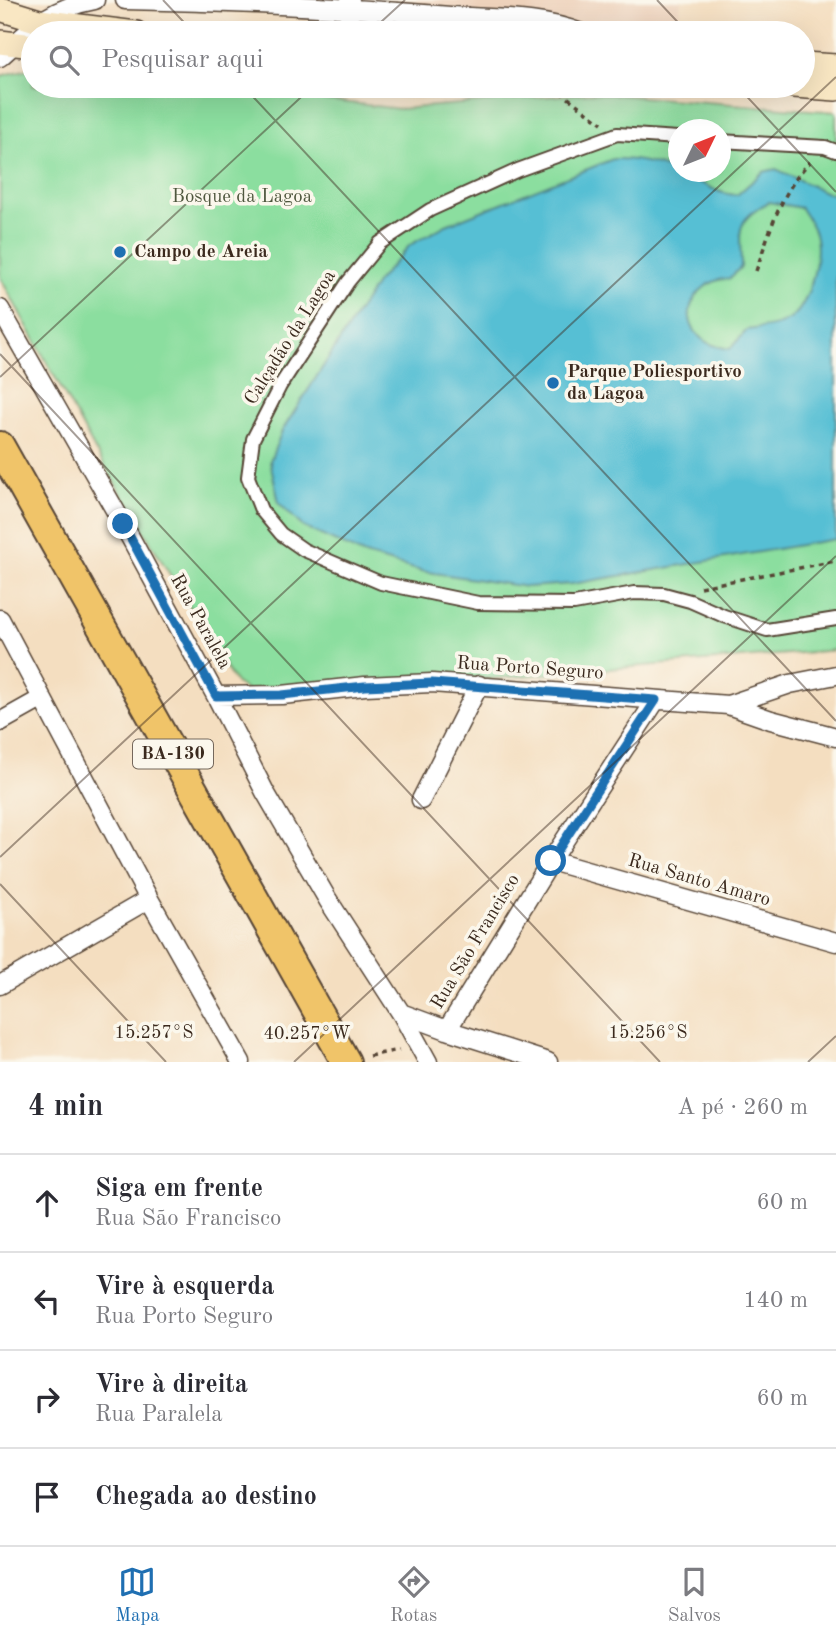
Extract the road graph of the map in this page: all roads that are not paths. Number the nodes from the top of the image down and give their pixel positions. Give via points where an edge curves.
1 (95, 0) edge
2 (125, 0) edge
3 (350, 4) edge
4 (0, 9) edge
5 (39, 21) joint
6 (526, 21) edge
7 (815, 65) edge
8 (836, 66) edge
9 (815, 88) edge
10 (836, 89) edge
11 (668, 137) edge
12 (731, 142) edge
13 (836, 150) edge
14 (0, 309) edge
15 (0, 446) edge
16 (0, 619) edge
17 (836, 619) edge
18 (836, 675) edge
19 (479, 685) junction
20 (216, 696) junction
21 (41, 699) junction
22 (656, 700) junction
23 (729, 705) junction
24 (0, 722) edge
25 (836, 737) edge
26 (421, 800) dead end
27 (551, 861) junction
28 (149, 899) junction
29 (836, 942) edge
30 (0, 985) edge
31 (401, 1013) junction
32 (447, 1030) junction
33 (423, 1054) edge
34 (346, 1061) edge
35 (241, 1062) edge
36 (548, 1062) edge

1 - 5 street via 72,4
2 - 3 street
3 - 6 street
4 - 5 main road
7 - 8 main road
9 - 10 main road
11 - 17 street, Calçadão da Lagoa via 617,134 518,170 430,209 380,243 348,282 280,386 253,439 248,477 261,510 281,534 304,550 381,583 478,603 574,604 634,593 664,594 767,630
12 - 13 street
14 - 20 street, Rua Paralela
15 - 34 highway, BA-130
16 - 21 street
18 - 23 street, Rua Porto Seguro via 790,684
19 - 20 street, Rua Porto Seguro via 408,684
19 - 22 street, Rua Porto Seguro
19 - 26 street
20 - 31 street, Rua Paralela via 328,900
21 - 24 street
21 - 28 street
22 - 23 street, Rua Porto Seguro
22 - 27 street, Rua São Francisco
23 - 25 street
27 - 29 street, Rua Santo Amaro
27 - 32 street, Rua São Francisco
28 - 30 street
28 - 35 street
31 - 32 street
31 - 33 street, Rua Paralela
32 - 36 street

